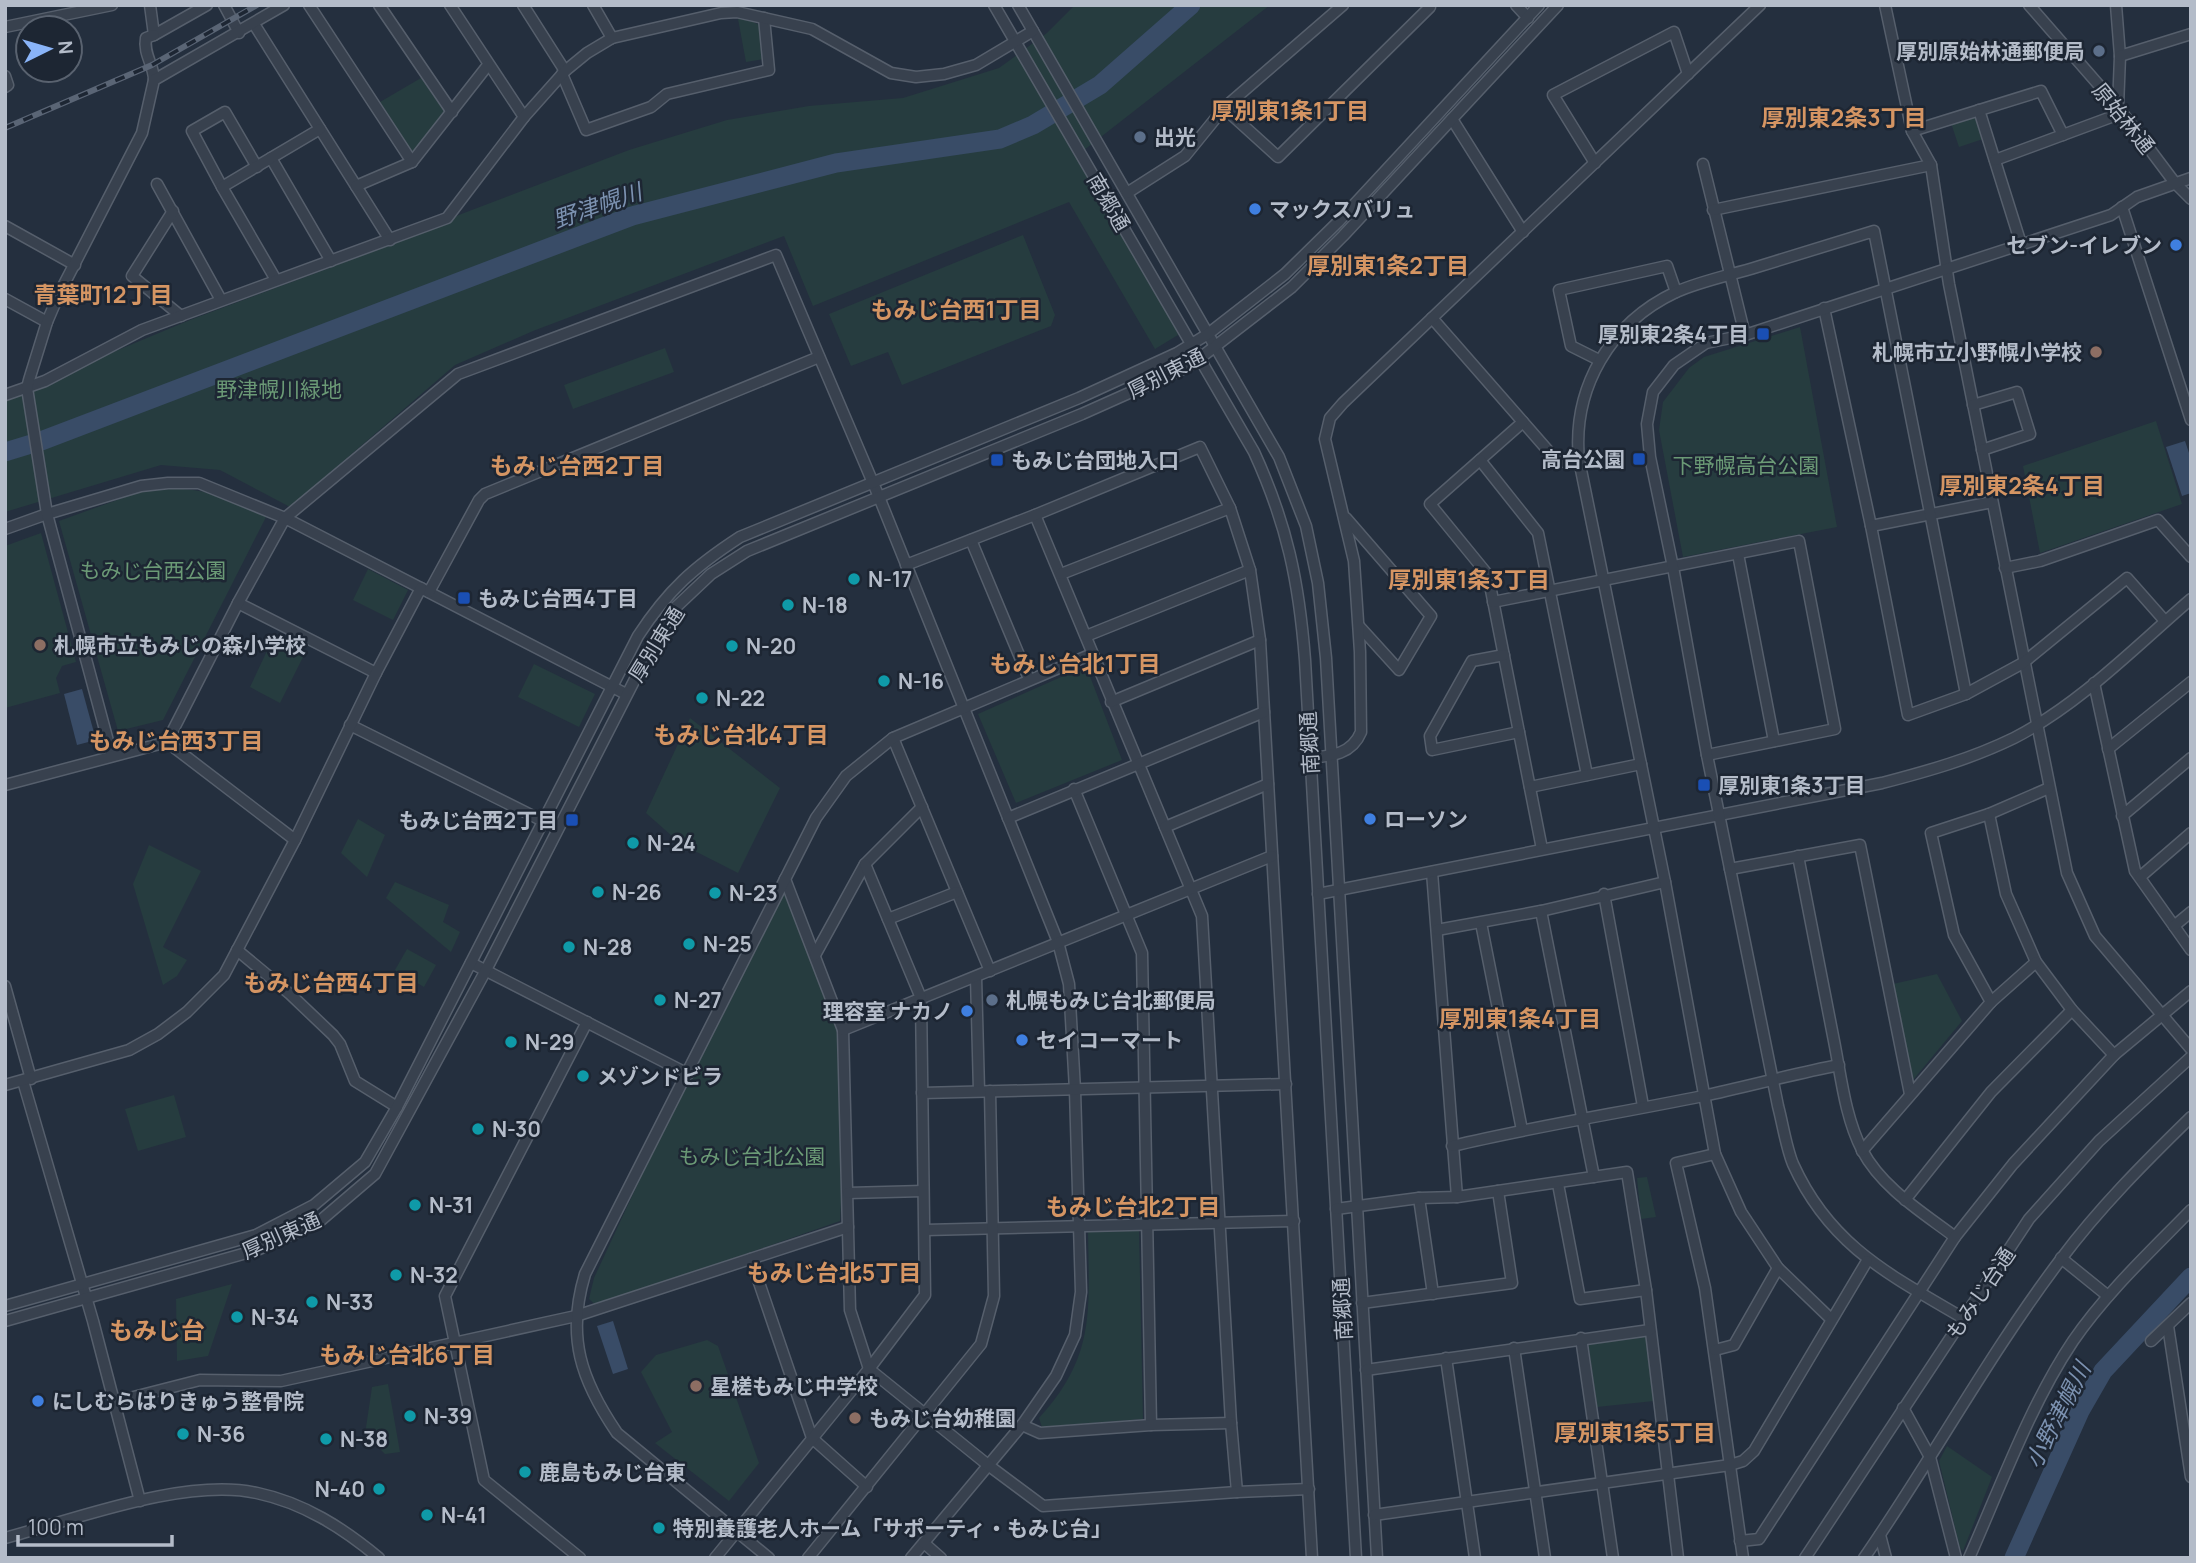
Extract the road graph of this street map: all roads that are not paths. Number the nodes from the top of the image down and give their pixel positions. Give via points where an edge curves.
1 (112, 5) edge
2 (150, 5) edge
3 (207, 5) edge
4 (224, 5) edge
5 (284, 5) edge
6 (309, 5) edge
7 (379, 5) edge
8 (450, 5) edge
9 (523, 5) edge
10 (593, 5) edge
11 (994, 5) edge
12 (1018, 5) edge
13 (1343, 5) edge
14 (1428, 5) edge
15 (1516, 5) edge
16 (1539, 5) edge
17 (1558, 5) edge
18 (1760, 5) edge
19 (1885, 5) edge
20 (2029, 5) edge
21 (2116, 5) edge
22 (764, 18) junction
23 (1528, 18) junction
24 (254, 24) junction
25 (5, 27) edge
26 (1033, 31) junction
27 (239, 33) junction
28 (2191, 34) edge
29 (154, 35) junction
30 (612, 38) junction
31 (1016, 43) junction
32 (2120, 56) junction
33 (488, 65) junction
34 (564, 73) junction
35 (1688, 74) junction
36 (5, 76) edge
37 (154, 80) junction
38 (5, 87) edge
39 (1224, 108) junction
40 (1979, 110) junction
41 (2120, 110) junction
42 (452, 111) junction
43 (524, 117) junction
44 (1452, 119) junction
45 (320, 129) junction
46 (1912, 131) junction
47 (2063, 135) junction
48 (271, 158) junction
49 (1995, 160) junction
50 (412, 162) junction
51 (1595, 163) junction
52 (1703, 164) dead end
53 (1931, 165) junction
54 (257, 167) junction
55 (2191, 178) edge
56 (2175, 183) junction
57 (157, 184) dead end
58 (356, 186) junction
59 (222, 187) junction
60 (1127, 193) junction
61 (2191, 199) edge
62 (2122, 207) junction
63 (1713, 210) junction
64 (173, 211) junction
65 (5, 226) edge
66 (1524, 232) junction
67 (390, 240) junction
68 (2021, 244) junction
69 (331, 261) junction
70 (75, 265) junction
71 (1947, 270) junction
72 (1730, 275) junction
73 (276, 280) junction
74 (1884, 287) junction
75 (1676, 292) junction
76 (5, 299) edge
77 (221, 300) junction
78 (1824, 308) junction
79 (181, 316) junction
80 (1432, 318) junction
81 (47, 322) junction
82 (1208, 334) junction
83 (1745, 335) junction
84 (1192, 344) junction
85 (1216, 347) junction
86 (819, 357) junction
87 (1200, 358) junction
88 (1599, 360) junction
89 (27, 388) junction
90 (5, 395) edge
91 (1973, 405) junction
92 (2191, 420) edge
93 (1523, 422) junction
94 (1982, 450) junction
95 (1480, 460) junction
96 (1579, 460) junction
97 (873, 482) junction
98 (879, 497) junction
99 (1992, 502) junction
100 (1230, 508) junction
101 (47, 514) junction
102 (1343, 514) junction
103 (1035, 515) junction
104 (1930, 515) junction
105 (285, 518) junction
106 (1871, 526) junction
107 (5, 530) edge
108 (971, 540) junction
109 (1738, 554) junction
110 (2191, 557) edge
111 (906, 565) junction
112 (1673, 566) junction
113 (2005, 568) junction
114 (1250, 570) junction
115 (1060, 574) junction
116 (1603, 580) junction
117 (425, 590) junction
118 (1550, 591) junction
119 (2191, 599) edge
120 (1493, 602) junction
121 (238, 603) junction
122 (2165, 621) junction
123 (1359, 626) junction
124 (1086, 636) junction
125 (1260, 640) junction
126 (1092, 654) junction
127 (1504, 655) junction
128 (2024, 663) junction
129 (376, 673) junction
130 (1029, 679) junction
131 (2191, 682) edge
132 (2094, 683) junction
133 (612, 687) junction
134 (626, 694) junction
135 (1966, 694) junction
136 (1111, 702) junction
137 (963, 707) junction
138 (1264, 712) junction
139 (351, 725) junction
140 (2035, 725) junction
141 (1519, 732) junction
142 (893, 738) junction
143 (1774, 741) junction
144 (167, 742) junction
145 (2108, 749) junction
146 (1707, 755) junction
147 (112, 756) junction
148 (1331, 756) junction
149 (1310, 758) junction
150 (2191, 758) edge
151 (1138, 762) junction
152 (1641, 764) junction
153 (1587, 775) junction
154 (1268, 784) junction
155 (5, 785) edge
156 (1530, 786) junction
157 (2049, 788) junction
158 (1074, 789) junction
159 (922, 807) junction
160 (1989, 814) junction
161 (1719, 815) junction
162 (2122, 816) junction
163 (1008, 818) junction
164 (543, 821) junction
165 (1166, 827) junction
166 (1653, 827) junction
167 (2191, 833) edge
168 (295, 840) junction
169 (1542, 849) junction
170 (1272, 856) junction
171 (1798, 856) junction
172 (865, 864) junction
173 (1730, 869) junction
174 (1432, 872) junction
175 (2140, 877) junction
176 (785, 879) junction
177 (1665, 882) junction
178 (1191, 889) junction
179 (1338, 890) junction
180 (957, 892) junction
181 (1318, 894) junction
182 (1604, 894) junction
183 (1541, 911) junction
184 (2191, 912) edge
185 (1126, 915) junction
186 (888, 919) junction
187 (1481, 923) junction
188 (2174, 926) junction
189 (1437, 930) junction
190 (1058, 942) junction
191 (237, 950) junction
192 (2191, 950) edge
193 (815, 956) junction
194 (2036, 962) junction
195 (471, 963) junction
196 (486, 970) junction
197 (990, 971) junction
198 (976, 977) junction
199 (5, 986) edge
200 (2191, 991) edge
201 (921, 998) junction
202 (7, 1002) edge
203 (1991, 1002) junction
204 (2072, 1010) junction
205 (2161, 1016) junction
206 (587, 1022) junction
207 (843, 1030) junction
208 (2191, 1049) edge
209 (2113, 1055) junction
210 (2191, 1057) edge
211 (1839, 1065) junction
212 (688, 1074) junction
213 (1772, 1078) junction
214 (27, 1080) junction
215 (1286, 1084) junction
216 (5, 1086) edge
217 (1211, 1087) junction
218 (1145, 1088) junction
219 (1075, 1090) junction
220 (979, 1091) junction
221 (990, 1091) junction
222 (922, 1093) junction
223 (1910, 1094) junction
224 (1704, 1096) junction
225 (397, 1107) junction
226 (1643, 1107) junction
227 (2191, 1117) edge
228 (1582, 1119) junction
229 (1522, 1130) junction
230 (1452, 1146) junction
231 (1862, 1151) junction
232 (1715, 1154) junction
233 (1594, 1177) junction
234 (1558, 1184) junction
235 (923, 1191) junction
236 (1498, 1191) junction
237 (848, 1194) junction
238 (1457, 1197) junction
239 (1419, 1199) junction
240 (1905, 1200) junction
241 (1357, 1207) junction
242 (1336, 1209) junction
243 (2191, 1210) edge
244 (1294, 1221) junction
245 (1220, 1223) junction
246 (1149, 1224) junction
247 (1077, 1225) junction
248 (848, 1227) junction
249 (994, 1227) junction
250 (925, 1230) junction
251 (1955, 1237) junction
252 (2061, 1258) junction
253 (751, 1259) junction
254 (1867, 1261) junction
255 (1778, 1268) junction
256 (82, 1285) junction
257 (1646, 1290) junction
258 (1918, 1292) junction
259 (1433, 1294) junction
260 (2108, 1296) junction
261 (86, 1299) junction
262 (1362, 1303) junction
263 (2191, 1303) edge
264 (5, 1306) edge
265 (576, 1316) junction
266 (1963, 1318) junction
267 (1831, 1319) junction
268 (5, 1321) edge
269 (2168, 1326) junction
270 (1650, 1330) junction
271 (1581, 1338) junction
272 (2151, 1341) dead end
273 (454, 1343) junction
274 (1514, 1348) junction
275 (1715, 1350) junction
276 (1446, 1358) junction
277 (869, 1369) junction
278 (1366, 1370) junction
279 (114, 1402) junction
280 (1903, 1408) junction
281 (925, 1416) junction
282 (1231, 1423) junction
283 (1022, 1424) junction
284 (1152, 1425) junction
285 (812, 1438) junction
286 (1930, 1457) junction
287 (988, 1465) junction
288 (1730, 1465) junction
289 (1666, 1473) junction
290 (2191, 1477) edge
291 (1601, 1482) junction
292 (867, 1487) junction
293 (1309, 1489) junction
294 (1237, 1492) junction
295 (1536, 1492) junction
296 (140, 1501) junction
297 (1466, 1501) junction
298 (1374, 1515) junction
299 (737, 1530) junction
300 (1880, 1535) junction
301 (5, 1538) edge
302 (1740, 1541) junction
303 (923, 1543) junction
304 (379, 1558) edge
305 (580, 1558) edge
306 (715, 1558) edge
307 (769, 1558) edge
308 (808, 1558) edge
309 (911, 1558) edge
310 (941, 1558) edge
311 (1312, 1558) edge
312 (1356, 1558) edge
313 (1377, 1558) edge
314 (1475, 1558) edge
315 (1545, 1558) edge
316 (1613, 1558) edge
317 (1678, 1558) edge
318 (1743, 1558) edge
319 (1805, 1558) edge
320 (1864, 1558) edge
321 (1886, 1558) edge
322 (1956, 1558) edge
323 (1969, 1558) edge

1 - 25 street
2 - 29 street
3 - 29 street
4 - 27 street
5 - 24 street
6 - 50 street
7 - 42 street
8 - 33 street
9 - 34 street
10 - 30 street
11 - 31 street, 南郷通
12 - 26 street, 南郷通
13 - 39 street
14 - 39 street via 1279,157
15 - 23 street
16 - 23 street, 厚別東通
17 - 44 street, 厚別東通
18 - 35 street
19 - 46 street
20 - 41 street, 原始林通
21 - 32 street
22 - 30 street via 720,13
22 - 31 street via 812,29 891,73 916,76 976,65
22 - 34 street via 769,70 667,94 652,107 586,130
23 - 82 street, 厚別東通 via 1338,222 1285,274
24 - 27 street
24 - 45 street
26 - 31 street
26 - 60 street, 南郷通
27 - 37 street
28 - 32 street
29 - 37 street via 146,38 144,49
30 - 34 street
31 - 84 street, 南郷通
32 - 41 street
33 - 42 street
33 - 43 street
34 - 43 street
35 - 51 street
35 - 51 street via 1674,32 1553,95
36 - 38 street
37 - 70 street via 142,134
39 - 60 street via 1185,156
40 - 46 street
40 - 47 street via 2041,91
40 - 49 street
41 - 47 street
41 - 56 street, 原始林通
42 - 50 street
43 - 67 street via 447,218
44 - 66 street
44 - 85 street, 厚別東通 via 1292,287
45 - 48 street
45 - 58 street
46 - 53 street
47 - 49 street
48 - 54 street
48 - 69 street
49 - 68 street
50 - 58 street
51 - 66 street
52 - 63 street
53 - 63 street
53 - 71 street
54 - 59 street
54 - 59 street via 225,112 192,131
55 - 56 street
56 - 61 street, 原始林通
56 - 62 street
57 - 64 street
58 - 67 street
59 - 73 street
60 - 82 street, 南郷通
62 - 68 street
62 - 92 street
63 - 72 street
64 - 77 street
64 - 79 street via 132,276
65 - 70 street
66 - 80 street
67 - 69 street
68 - 71 street
69 - 73 street
70 - 81 street
71 - 74 street
71 - 91 street
72 - 74 street via 1874,231
72 - 75 street
72 - 83 street
73 - 77 street
74 - 78 street
74 - 104 street
75 - 88 street via 1637,316
75 - 88 street via 1667,266 1559,290 1571,346
76 - 81 street
77 - 79 street
78 - 83 street
78 - 106 street
79 - 89 street via 142,330
80 - 93 street
80 - 102 street via 1330,418 1325,439
81 - 89 street
82 - 84 street, 厚別東通
82 - 85 street, 南郷通
83 - 112 street via 1706,343 1674,365 1653,392 1647,424 1650,457
84 - 87 street, 南郷通
84 - 97 street, 厚別東通 via 1079,398
85 - 87 street, 厚別東通
85 - 148 street, 南郷通 via 1279,457 1306,526 1322,618
86 - 97 street
86 - 105 street via 776,256 458,374
86 - 117 street via 485,494
87 - 98 street, 厚別東通 via 1082,414
87 - 149 street, 南郷通 via 1254,452 1289,545 1302,620
88 - 96 street via 1582,401 1576,434
89 - 90 street
89 - 101 street
91 - 94 street
91 - 94 street via 2017,392 2030,434
93 - 95 street
93 - 96 street via 1558,462
94 - 99 street
95 - 118 street via 1538,533
95 - 120 street via 1430,505 1488,575
96 - 116 street
97 - 98 street
97 - 133 street, 厚別東通 via 740,537 704,560 660,602
98 - 111 street
98 - 134 street, 厚別東通 via 747,551 711,574 676,607
99 - 104 street
99 - 113 street
100 - 103 street via 1200,447
100 - 114 street
100 - 115 street
101 - 105 street via 141,486 199,483
101 - 107 street
101 - 147 street
102 - 123 street via 1354,561
102 - 123 street via 1431,616 1399,670
103 - 108 street
103 - 115 street
104 - 106 street
104 - 135 street
105 - 117 street
105 - 121 street
106 - 135 street via 1908,715
108 - 111 street
108 - 130 street
109 - 112 street
109 - 143 street
109 - 143 street via 1798,541 1835,729
110 - 113 street via 2158,520 2040,561
111 - 137 street
112 - 116 street
112 - 146 street
113 - 128 street
114 - 124 street
114 - 125 street
115 - 124 street
116 - 118 street
116 - 152 street
117 - 129 street
117 - 133 street
118 - 120 street
118 - 153 street
119 - 122 street
120 - 127 street
121 - 129 street
121 - 144 street
122 - 128 street via 2127,578
122 - 132 street
123 - 148 street via 1361,732 1348,750
124 - 126 street
125 - 136 street
125 - 138 street
126 - 130 street
126 - 136 street
127 - 141 street
127 - 141 street via 1472,661 1430,736 1432,750
128 - 135 street
128 - 140 street
129 - 139 street
130 - 137 street
131 - 145 street
132 - 140 street
132 - 145 street
133 - 134 street
133 - 164 street, 厚別東通
134 - 196 street, 厚別東通
136 - 151 street
137 - 142 street
137 - 163 street
138 - 151 street
138 - 154 street
139 - 164 street
139 - 168 street
140 - 157 street
140 - 161 street via 1948,765 1882,783
141 - 156 street
142 - 159 street
142 - 176 street via 846,776 816,818
143 - 146 street
144 - 147 street
144 - 168 street
145 - 162 street
146 - 161 street
147 - 155 street
148 - 149 street
148 - 179 street, 南郷通
149 - 181 street, 南郷通
150 - 162 street
151 - 158 street
151 - 165 street
152 - 153 street
152 - 166 street
153 - 156 street
154 - 165 street
154 - 170 street
156 - 169 street
157 - 160 street
157 - 205 street via 2067,873 2079,905 2095,936
158 - 163 street
158 - 185 street
159 - 172 street
159 - 180 street
160 - 194 street via 2006,894
160 - 203 street via 1931,833 1954,935
161 - 166 street
161 - 173 street
162 - 175 street
163 - 190 street
164 - 195 street, 厚別東通
165 - 178 street
166 - 169 street
166 - 177 street
167 - 175 street
168 - 191 street
169 - 174 street
170 - 178 street
170 - 215 street
171 - 173 street
171 - 211 street
171 - 223 street via 1860,845
172 - 186 street
172 - 193 street
173 - 213 street
174 - 179 street
174 - 189 street
175 - 188 street
176 - 193 street
176 - 212 street
177 - 182 street
177 - 224 street
178 - 185 street
178 - 217 street via 1202,916
179 - 181 street
179 - 241 street, 南郷通
180 - 186 street
180 - 197 street
181 - 242 street, 南郷通
182 - 183 street
182 - 226 street
183 - 187 street
183 - 228 street
184 - 188 street
185 - 190 street
185 - 218 street via 1142,953
186 - 201 street
187 - 189 street
187 - 229 street
188 - 192 street
189 - 230 street
190 - 197 street
190 - 219 street via 1069,984
191 - 214 street via 224,975 159,1034 129,1050
191 - 225 street via 333,1035 355,1081
193 - 207 street
194 - 203 street
194 - 204 street
195 - 196 street
195 - 225 street, 厚別東通
196 - 206 street
196 - 261 street, 厚別東通 via 375,1174 320,1221 257,1250
197 - 198 street
198 - 201 street
198 - 220 street
199 - 202 street
200 - 205 street
201 - 207 street
201 - 222 street
202 - 214 street
203 - 223 street
204 - 209 street
204 - 240 street via 1991,1092
205 - 208 street
205 - 209 street
206 - 212 street
206 - 273 street via 445,1296
207 - 237 street
209 - 251 street via 2013,1164
210 - 266 street, もみじ台通 via 2099,1140 2029,1219
211 - 213 street
211 - 231 street
212 - 265 street via 585,1275
213 - 224 street
213 - 254 street via 1792,1162 1829,1223
214 - 216 street
214 - 256 street
215 - 217 street
215 - 244 street
217 - 218 street
217 - 245 street
218 - 219 street
218 - 246 street
219 - 221 street
219 - 247 street
220 - 221 street
220 - 222 street
221 - 249 street
222 - 235 street
223 - 231 street
224 - 226 street
224 - 232 street
225 - 256 street, 厚別東通 via 365,1162 314,1205 256,1235
226 - 228 street
227 - 252 street
228 - 229 street
228 - 233 street
229 - 230 street
230 - 238 street
231 - 240 street
232 - 255 street via 1741,1212
232 - 275 street via 1671,1164 1705,1288
233 - 234 street
233 - 257 street via 1628,1172
234 - 236 street
234 - 257 street via 1580,1299
235 - 237 street
235 - 250 street
236 - 238 street
236 - 259 street via 1512,1283
237 - 248 street
238 - 239 street
239 - 241 street
239 - 259 street
240 - 251 street
241 - 242 street
241 - 262 street, 南郷通
242 - 312 street, 南郷通
243 - 260 street
244 - 245 street
244 - 293 street
245 - 246 street
245 - 282 street
246 - 247 street
246 - 284 street
247 - 249 street
247 - 283 street via 1080,1292 1075,1335 1056,1376
248 - 253 street
248 - 277 street via 850,1310
249 - 250 street
249 - 281 street via 994,1296 981,1344
250 - 277 street via 925,1295
251 - 258 street
252 - 260 street
252 - 286 street
253 - 265 street
253 - 285 street
254 - 258 street
254 - 267 street
255 - 267 street
255 - 275 street via 1734,1345
256 - 261 street
256 - 264 street, 厚別東通
257 - 270 street
258 - 266 street
258 - 302 street via 1759,1539
259 - 262 street
260 - 323 street via 2073,1342 2044,1393
261 - 268 street, 厚別東通
261 - 279 street
262 - 278 street, 南郷通
263 - 269 street
265 - 273 street
265 - 299 street via 590,1390 617,1433
266 - 280 street, もみじ台通
267 - 288 street via 1754,1451 1744,1461
269 - 272 street
269 - 290 street
270 - 271 street
270 - 289 street
271 - 274 street
271 - 291 street
273 - 279 street via 281,1381 201,1380
273 - 305 street via 484,1480
274 - 276 street
274 - 295 street
275 - 288 street
276 - 278 street
276 - 297 street
277 - 281 street
277 - 285 street
278 - 298 street, 南郷通
279 - 296 street
280 - 286 street
280 - 319 street, もみじ台通
281 - 287 street
281 - 292 street
282 - 284 street
282 - 294 street
283 - 284 street via 1040,1433
283 - 287 street
285 - 292 street
285 - 299 street
286 - 300 street
286 - 322 street
287 - 294 street via 1044,1506
287 - 303 street
288 - 289 street
288 - 302 street
289 - 291 street
289 - 317 street
291 - 295 street
291 - 316 street
292 - 308 street
293 - 294 street
293 - 311 street
295 - 297 street
295 - 315 street
296 - 301 street
296 - 304 street via 213,1489 255,1492 315,1513
297 - 298 street
297 - 314 street
298 - 313 street, 南郷通
299 - 306 street
299 - 307 street
300 - 320 street
300 - 321 street
302 - 318 street
303 - 309 street
303 - 310 street

